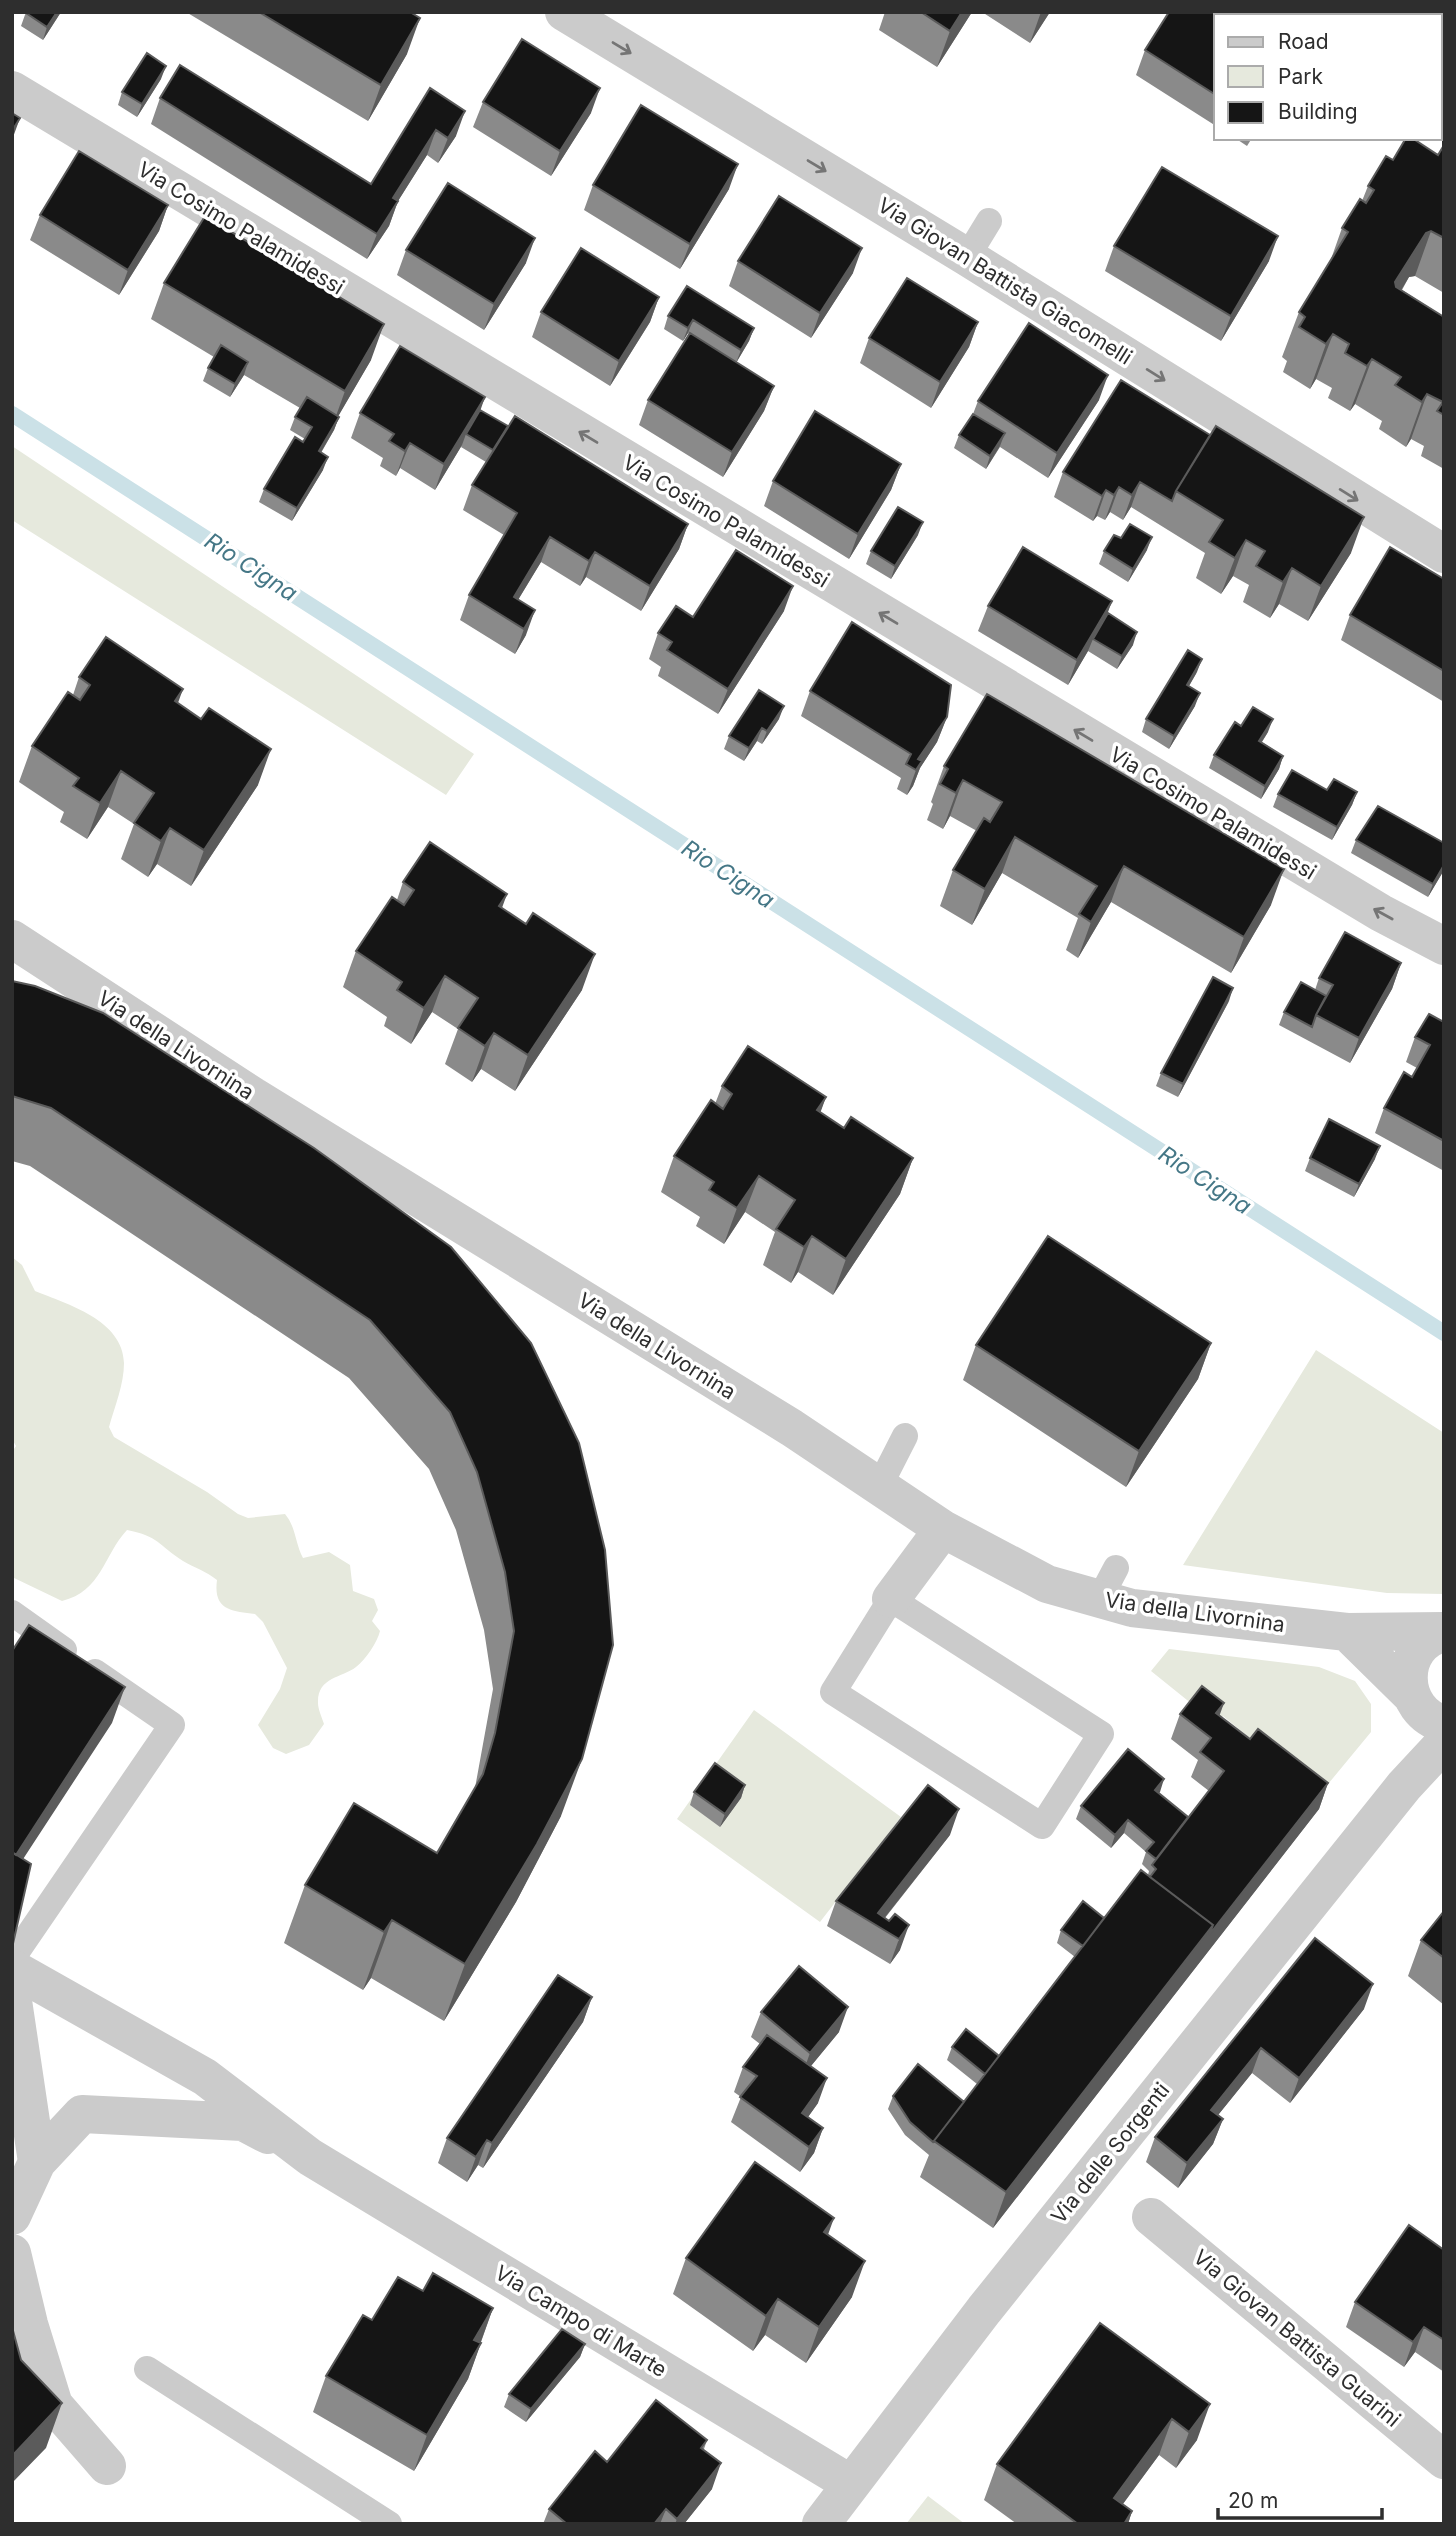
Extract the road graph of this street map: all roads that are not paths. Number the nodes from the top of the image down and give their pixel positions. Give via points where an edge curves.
1 (564, 12) edge
2 (12, 90) edge
3 (989, 221) dead end
4 (967, 257) junction
5 (1444, 554) edge
6 (12, 939) edge
7 (1444, 946) edge
8 (905, 1436) dead end
9 (879, 1488) junction
10 (943, 1529) junction
11 (891, 1599) junction
12 (12, 1614) edge
13 (1347, 1632) junction
14 (1444, 1632) edge
15 (1424, 1709) edge
16 (1444, 1743) edge
17 (1404, 1786) junction
18 (12, 1959) edge
19 (12, 1968) edge
20 (12, 1994) edge
21 (310, 2157) junction
22 (37, 2162) junction
23 (12, 2217) edge
24 (1151, 2217) dead end
25 (12, 2253) edge
26 (147, 2369) dead end
27 (1444, 2460) edge
28 (107, 2466) dead end
29 (852, 2484) junction
30 (389, 2524) edge
31 (821, 2524) edge

1 -> 4 street, Via Giovan Battista Giacomelli
7 -> 2 street, Via Cosimo Palamidessi via 1357,899
3 - 4 lane
4 -> 5 street, Via Giovan Battista Giacomelli
6 - 9 street, Via della Livornina via 253,1096 792,1428
8 - 9 lane
9 - 10 street, Via della Livornina
10 - 11 street
10 - 13 street, Via della Livornina via 1047,1584 1107,1584 1132,1608
11 - 11 lane via 832,1692 1042,1826 1101,1734
12 - 18 lane via 172,1725
13 - 14 street, Via della Livornina
13 - 15 street
14 - 15 street, Via delle Sorgenti via 1427,1640 1410,1664 1408,1679
15 - 17 street, Via delle Sorgenti
16 - 17 street, Via delle Sorgenti
17 - 29 street, Via delle Sorgenti via 984,2310
19 - 21 street, Via Campo di Marte via 205,2077
20 - 22 street
21 - 22 street, Via Campo di Marte via 243,2122 82,2115
21 - 29 street, Via Campo di Marte
22 - 23 street, Via Campo di Marte
24 - 27 street, Via Giovan Battista Guarini
25 - 28 street via 54,2405
26 - 30 lane
29 - 31 street, Via delle Sorgenti

